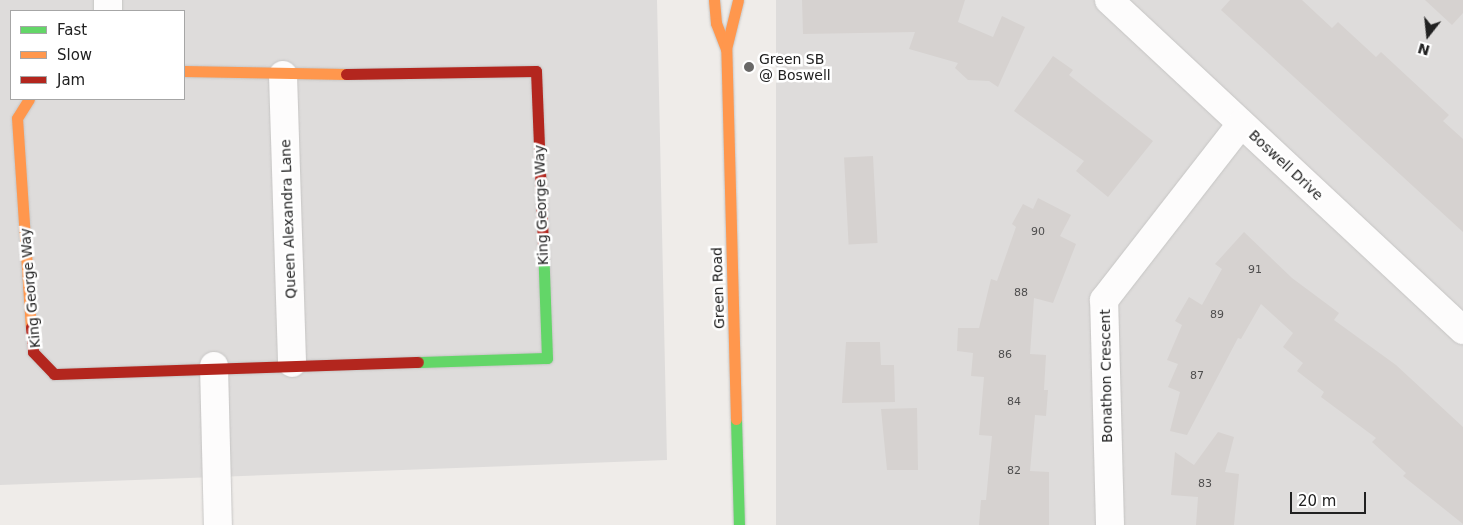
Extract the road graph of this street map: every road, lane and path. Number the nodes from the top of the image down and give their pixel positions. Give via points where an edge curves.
1 (714, 0) edge
2 (738, 0) edge
3 (1110, 0) edge
4 (726, 49) junction
5 (185, 71) edge
6 (283, 75) junction
7 (28, 100) edge
8 (1241, 124) junction
9 (1463, 330) edge
10 (292, 363) junction
11 (214, 366) junction
12 (218, 525) edge
13 (739, 525) edge
14 (1110, 525) edge

1 - 4 street, Green Road via 716,23
2 - 4 street, Green Road
3 - 8 street, Boswell Drive
4 - 13 street, Green Road
5 - 6 street, King George Way
6 - 10 street, Queen Alexandra Lane
6 - 10 street, King George Way via 536,72 547,358
7 - 11 street, King George Way via 17,118 33,352 54,374
8 - 9 street, Boswell Drive
8 - 14 street, Bonathon Crescent via 1104,300
10 - 11 street, King George Way
11 - 12 street

